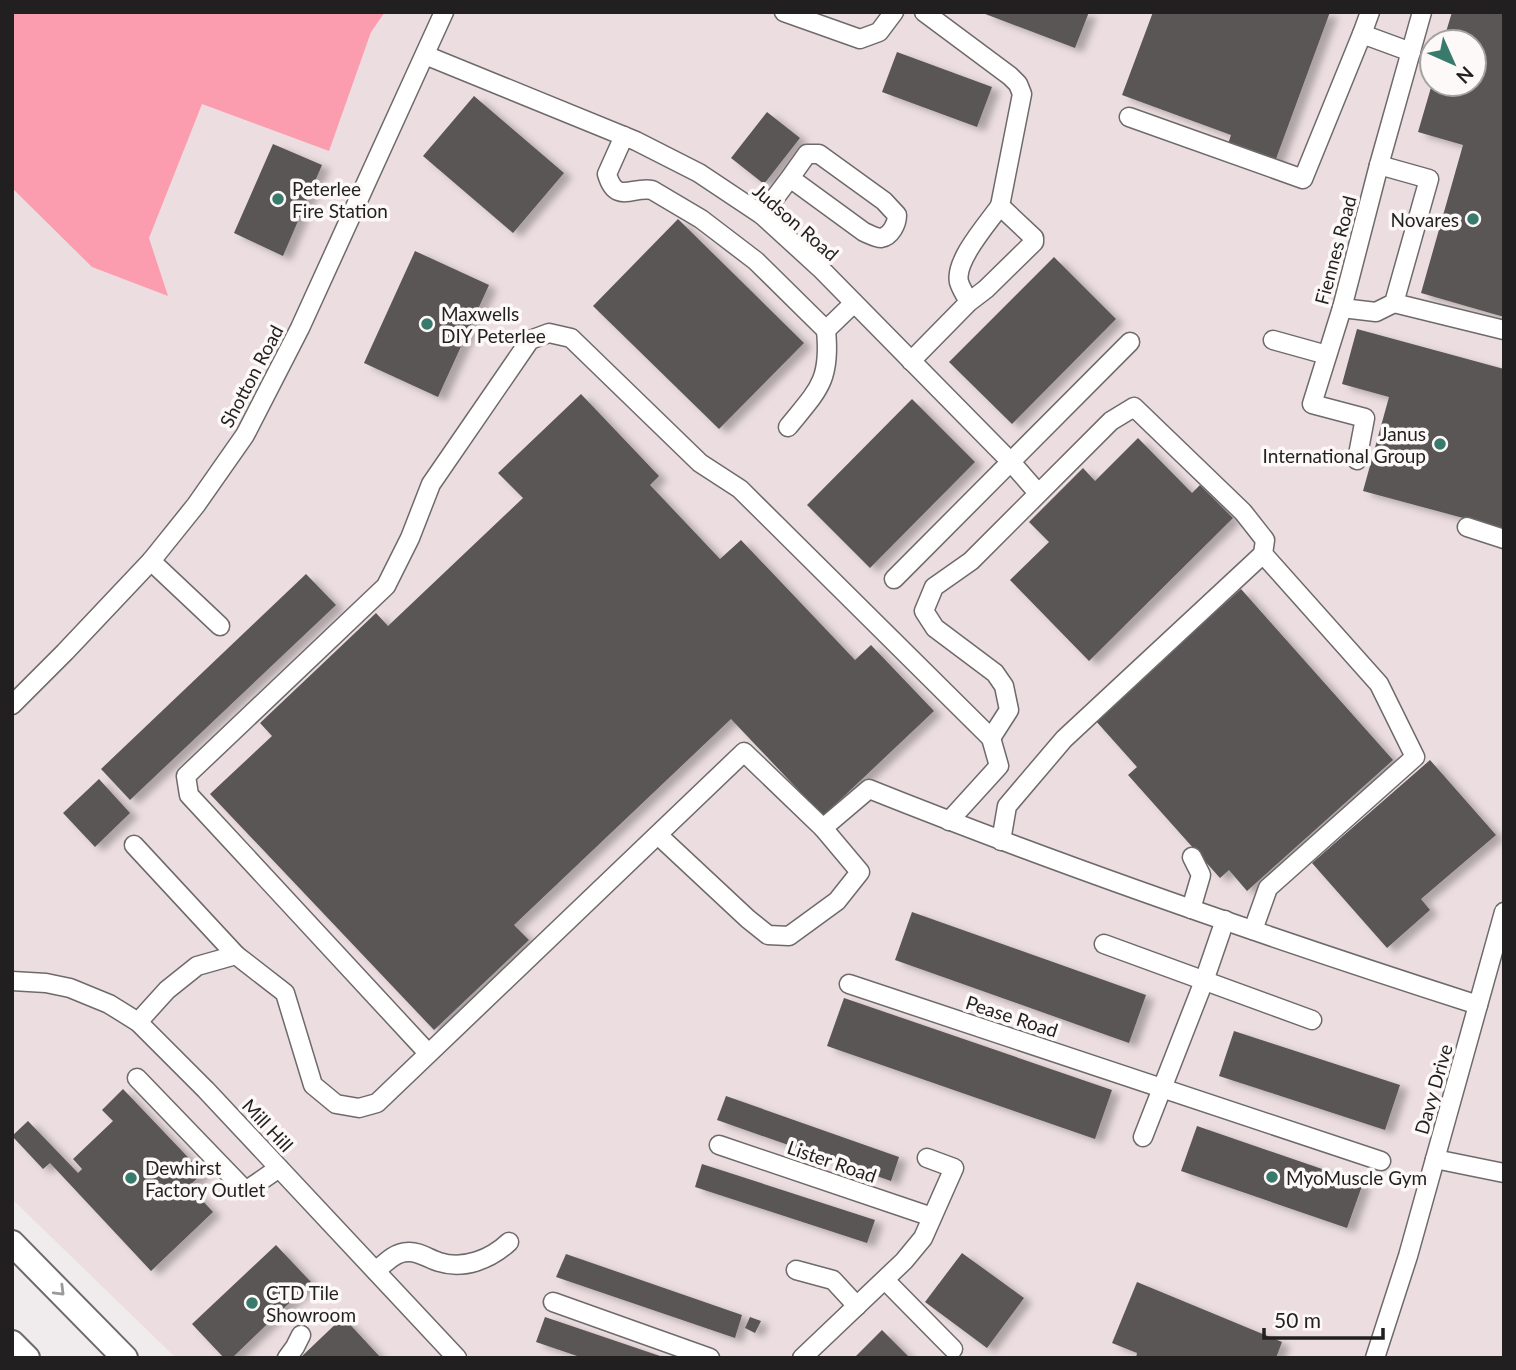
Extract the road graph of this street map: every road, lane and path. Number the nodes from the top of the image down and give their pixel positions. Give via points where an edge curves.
1 (444, 12) edge
2 (784, 12) edge
3 (894, 12) edge
4 (924, 12) edge
5 (1370, 12) edge
6 (1422, 12) edge
7 (1362, 34) junction
8 (1411, 52) junction
9 (425, 55) junction
10 (1129, 117) dead end
11 (624, 136) junction
12 (1379, 165) junction
13 (790, 178) junction
14 (1000, 206) junction
15 (762, 215) junction
16 (969, 302) junction
17 (854, 303) junction
18 (1394, 303) junction
19 (1342, 308) junction
20 (826, 330) junction
21 (1504, 330) edge
22 (1273, 340) dead end
23 (1130, 342) dead end
24 (1327, 355) junction
25 (911, 362) junction
26 (788, 427) dead end
27 (1357, 460) dead end
28 (1010, 461) junction
29 (1038, 494) junction
30 (1467, 527) dead end
31 (1504, 539) edge
32 (1263, 554) junction
33 (151, 561) junction
34 (894, 579) dead end
35 (220, 626) dead end
36 (12, 705) edge
37 (991, 738) junction
38 (949, 821) junction
39 (822, 828) junction
40 (658, 835) junction
41 (1001, 841) junction
42 (134, 845) dead end
43 (1192, 857) dead end
44 (1191, 909) junction
45 (1504, 912) edge
46 (1224, 920) junction
47 (1253, 930) junction
48 (1104, 944) dead end
49 (236, 955) junction
50 (12, 981) edge
51 (1204, 981) junction
52 (849, 984) dead end
53 (1478, 1005) junction
54 (1312, 1020) dead end
55 (138, 1022) junction
56 (428, 1053) junction
57 (137, 1078) dead end
58 (1162, 1088) junction
59 (1143, 1137) dead end
60 (719, 1145) dead end
61 (927, 1158) dead end
62 (1435, 1159) junction
63 (1381, 1161) dead end
64 (279, 1168) junction
65 (1504, 1173) edge
66 (932, 1217) junction
67 (509, 1242) dead end
68 (12, 1243) edge
69 (376, 1270) junction
70 (796, 1270) dead end
71 (885, 1280) junction
72 (553, 1302) dead end
73 (857, 1306) junction
74 (301, 1335) dead end
75 (12, 1343) edge
76 (953, 1349) dead end
77 (456, 1357) edge
78 (27, 1358) edge
79 (125, 1358) edge
80 (287, 1358) edge
81 (710, 1358) edge
82 (802, 1358) edge
83 (1375, 1358) edge

1 - 9 street, Shotton Road
2 - 3 street via 860,39 879,32
4 - 14 street via 1010,76 1022,94
5 - 7 street
6 - 8 street, Fiennes Road
7 - 8 street
7 - 10 street via 1303,179
8 - 12 street, Fiennes Road
9 - 11 street, Judson Road
9 - 33 street, Shotton Road via 300,328 245,435
11 - 15 street, Judson Road via 699,173
11 - 20 street via 607,174 613,187 631,193 652,190 701,219 756,261
12 - 18 street via 1429,179
12 - 19 street, Fiennes Road
13 - 13 street via 807,154 819,154 884,201 897,215 897,222 878,238
13 - 15 street
14 - 16 street via 962,261 959,282
14 - 16 street via 1035,240
15 - 17 street, Judson Road
16 - 25 street
17 - 20 street
17 - 25 street, Judson Road
18 - 19 street via 1376,312
18 - 21 street
19 - 24 street, Fiennes Road
20 - 26 street via 824,377
22 - 24 street
23 - 28 street
24 - 27 street, Fiennes Road via 1312,404 1365,418
25 - 28 street, Judson Road
28 - 29 street, Judson Road
28 - 34 street
29 - 32 street via 1111,421 1134,407 1243,512 1265,540
29 - 37 street via 971,561 934,587 924,611 935,628 995,673 1004,686 1009,710
30 - 31 street
32 - 41 street via 1064,739 1007,806
32 - 47 street via 1379,684 1415,757 1268,888
33 - 35 street
33 - 36 street, Shotton Road
37 - 38 street via 999,766
37 - 56 street via 740,489 701,463 571,338 549,333 530,340 431,484 386,586 186,776 189,795
38 - 39 street via 869,789
38 - 41 street
39 - 40 street via 744,752
39 - 40 street via 860,872 837,901 789,936 768,935
40 - 56 street
41 - 44 street
42 - 49 street
43 - 44 street via 1201,875
44 - 46 street
45 - 53 street, Davy Drive
46 - 47 street
46 - 51 street
47 - 53 street
48 - 51 street
49 - 55 street via 197,966
49 - 56 street via 285,993 313,1084 336,1104 359,1108 377,1103
50 - 55 street, Mill Hill via 70,988
51 - 54 street
51 - 58 street
52 - 58 street, Pease Road
53 - 62 street, Davy Drive
55 - 64 street, Mill Hill
57 - 64 street via 243,1188
58 - 59 street
58 - 63 street, Pease Road
60 - 66 street, Lister Road
61 - 66 street via 954,1168
62 - 65 street
62 - 83 street, Davy Drive
64 - 69 street, Mill Hill
66 - 71 street via 923,1238
67 - 69 street via 476,1262 442,1263 411,1251 397,1254
68 -> 79 highway
69 - 77 street, Mill Hill
70 - 73 street via 833,1280
71 - 73 street
71 - 76 street
72 - 81 street
73 - 82 street
74 - 80 street
75 - 78 highway

